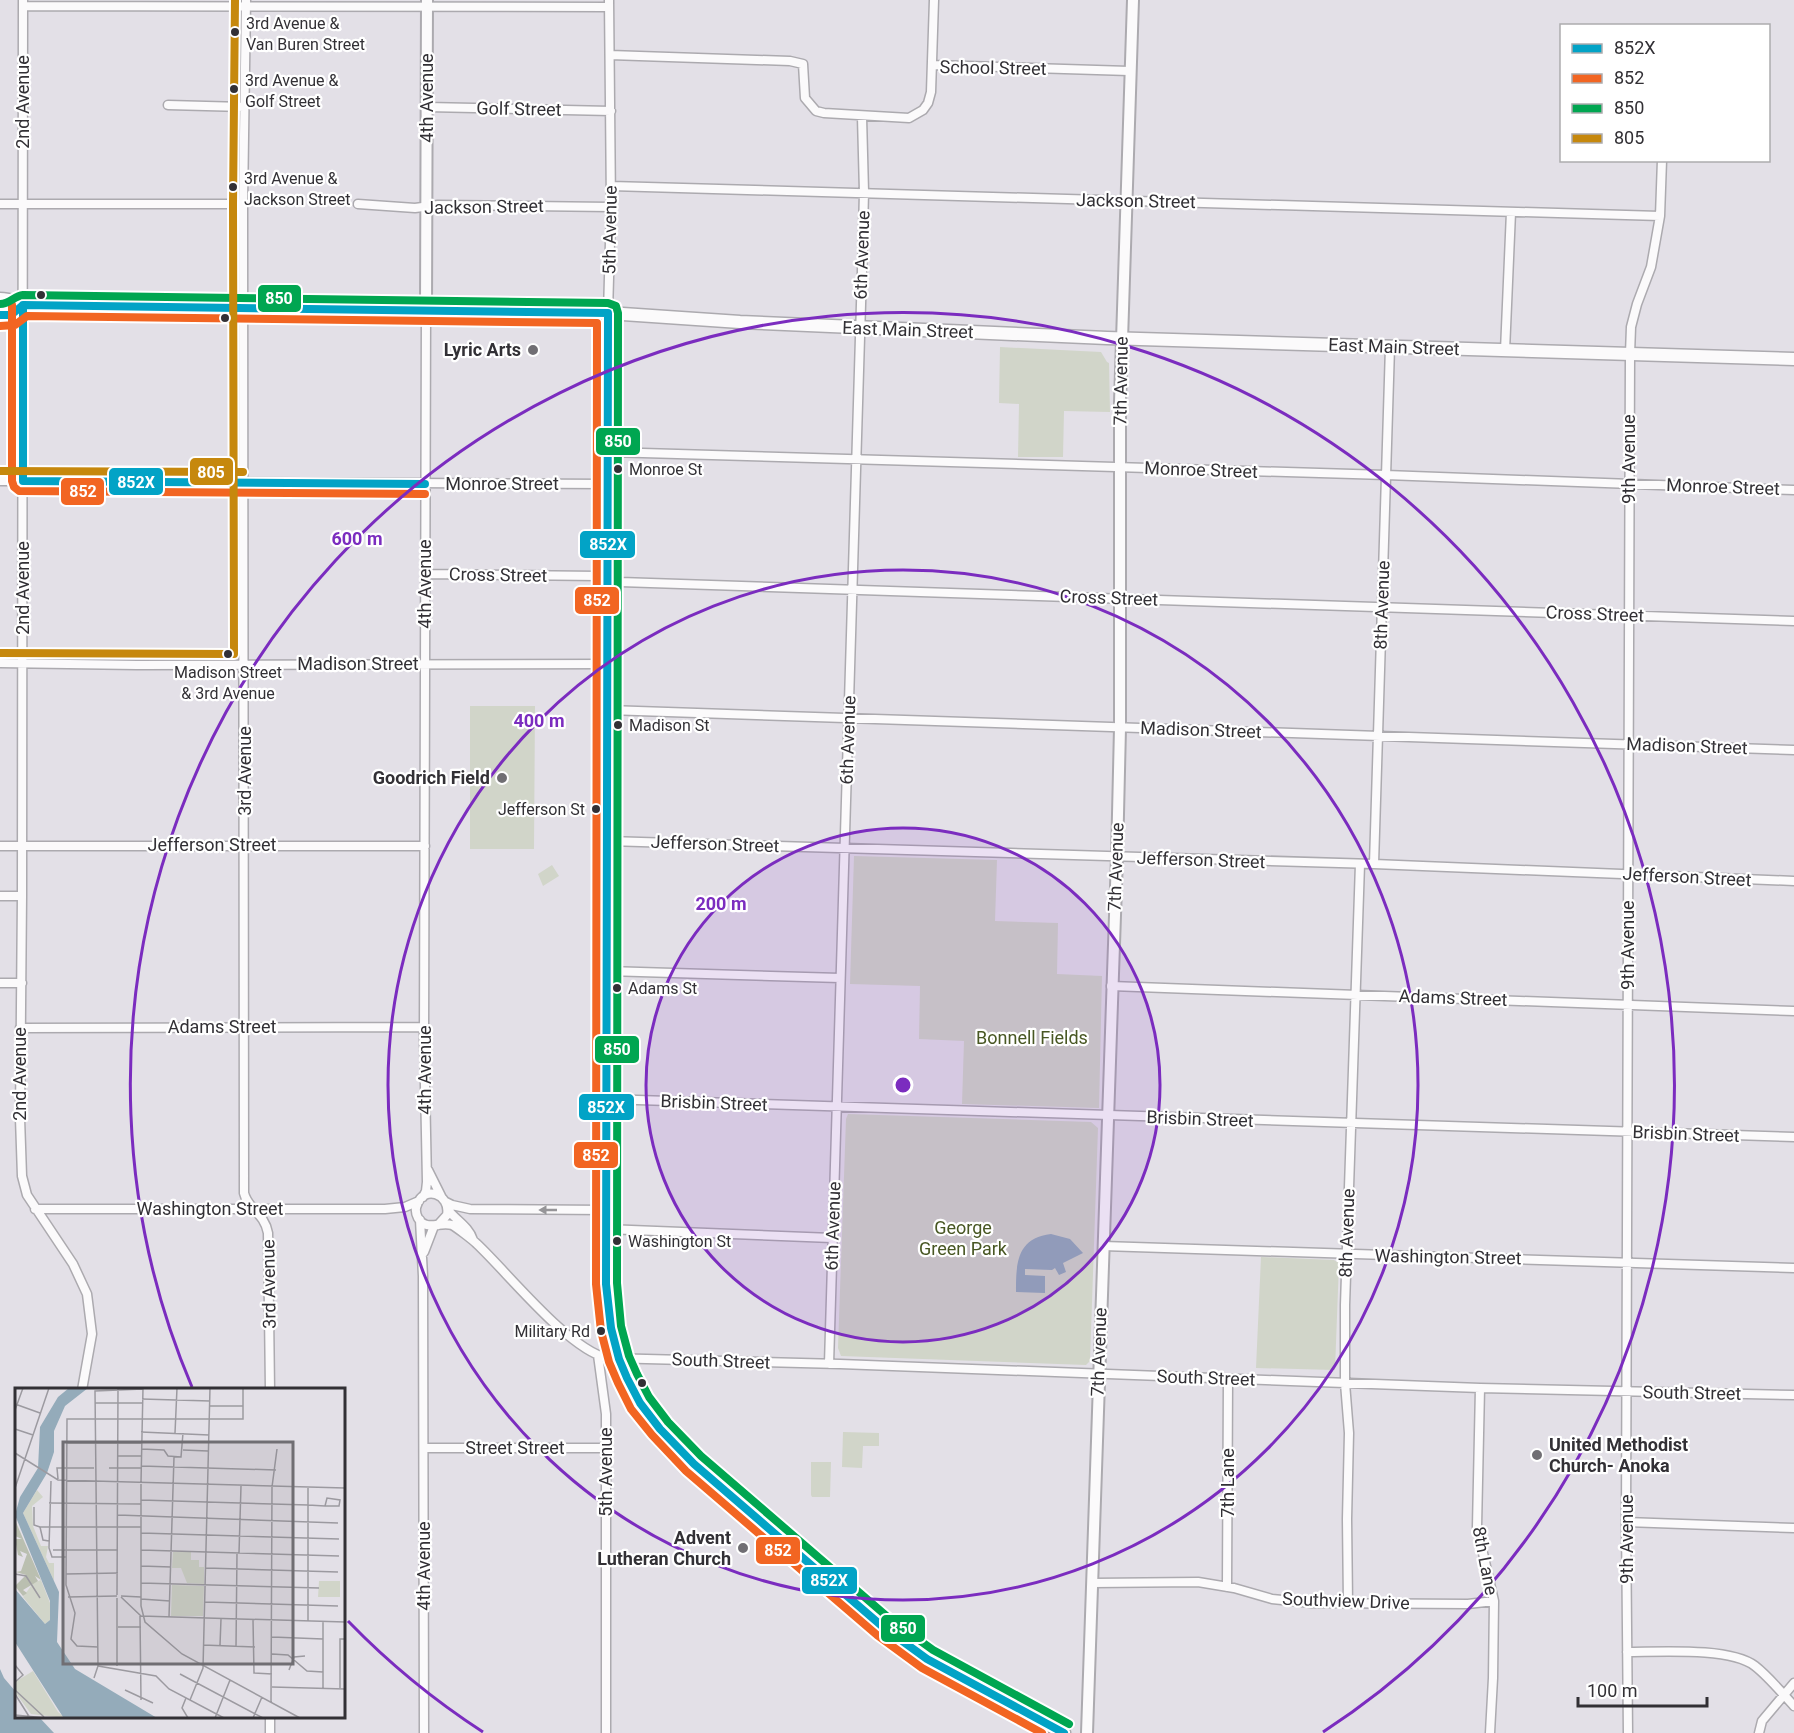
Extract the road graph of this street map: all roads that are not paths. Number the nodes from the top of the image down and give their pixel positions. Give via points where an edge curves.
1 (934, 0) edge
2 (1132, 0) edge
3 (246, 2) edge
4 (23, 3) edge
5 (427, 3) edge
6 (609, 3) edge
7 (610, 55) junction
8 (932, 65) junction
9 (1129, 72) junction
10 (168, 105) dead end
11 (244, 107) junction
12 (427, 107) junction
13 (611, 111) junction
14 (862, 117) junction
15 (1662, 162) edge
16 (611, 186) junction
17 (864, 192) junction
18 (1125, 202) junction
19 (0, 204) edge
20 (24, 204) junction
21 (243, 204) junction
22 (358, 204) dead end
23 (427, 205) junction
24 (611, 207) junction
25 (1510, 212) junction
26 (1660, 216) junction
27 (0, 299) edge
28 (23, 305) junction
29 (244, 307) junction
30 (426, 310) junction
31 (609, 313) junction
32 (0, 315) edge
33 (860, 328) junction
34 (1122, 339) junction
35 (1390, 347) junction
36 (1505, 351) junction
37 (1630, 354) junction
38 (1794, 359) edge
39 (608, 452) junction
40 (855, 459) junction
41 (1120, 467) junction
42 (1386, 475) junction
43 (0, 481) edge
44 (23, 481) junction
45 (243, 482) junction
46 (425, 484) junction
47 (608, 484) junction
48 (1629, 484) junction
49 (1794, 490) edge
50 (425, 574) junction
51 (608, 578) junction
52 (852, 590) junction
53 (1120, 599) junction
54 (1382, 606) junction
55 (1629, 616) junction
56 (1794, 621) edge
57 (0, 663) edge
58 (22, 664) junction
59 (425, 664) junction
60 (608, 664) junction
61 (245, 665) junction
62 (608, 710) junction
63 (848, 718) junction
64 (1120, 728) junction
65 (1377, 735) junction
66 (1628, 744) junction
67 (1794, 750) edge
68 (608, 841) junction
69 (244, 845) junction
70 (0, 846) edge
71 (424, 846) junction
72 (22, 847) junction
73 (844, 848) junction
74 (1117, 857) junction
75 (1359, 864) junction
76 (1374, 864) junction
77 (1628, 874) junction
78 (1794, 881) edge
79 (0, 896) edge
80 (22, 896) junction
81 (608, 971) junction
82 (840, 978) junction
83 (0, 983) edge
84 (22, 983) junction
85 (1111, 986) junction
86 (1356, 995) junction
87 (1628, 1004) junction
88 (1794, 1011) edge
89 (243, 1026) junction
90 (424, 1026) junction
91 (20, 1028) junction
92 (606, 1100) junction
93 (837, 1108) junction
94 (1107, 1116) junction
95 (1350, 1124) junction
96 (1627, 1132) junction
97 (1794, 1137) edge
98 (426, 1167) junction
99 (421, 1199) junction
100 (445, 1203) junction
101 (35, 1209) junction
102 (254, 1209) junction
103 (385, 1209) junction
104 (606, 1210) junction
105 (419, 1219) junction
106 (436, 1225) junction
107 (606, 1229) junction
108 (832, 1238) junction
109 (473, 1240) junction
110 (1103, 1246) junction
111 (423, 1255) junction
112 (1347, 1255) junction
113 (1628, 1262) junction
114 (1794, 1268) edge
115 (598, 1355) junction
116 (619, 1359) junction
117 (828, 1364) junction
118 (1099, 1374) junction
119 (1228, 1379) junction
120 (1345, 1383) junction
121 (82, 1388) edge
122 (270, 1388) edge
123 (1480, 1389) junction
124 (1627, 1391) junction
125 (1794, 1395) edge
126 (424, 1448) junction
127 (606, 1448) junction
128 (1626, 1522) junction
129 (1794, 1528) edge
130 (1093, 1583) junction
131 (1227, 1587) junction
132 (1494, 1601) junction
133 (1348, 1603) junction
134 (1627, 1652) junction
135 (1794, 1683) edge
136 (1783, 1695) junction
137 (1794, 1706) edge
138 (424, 1733) edge
139 (606, 1733) edge
140 (1064, 1733) edge
141 (1088, 1733) edge
142 (1490, 1733) edge
143 (1628, 1733) edge
144 (1759, 1733) edge

1 - 8 street
2 - 9 street, 7th Avenue
3 - 4 street
3 - 5 street
3 - 11 street, 3rd Avenue
4 - 20 street, 2nd Avenue
5 - 6 street
5 - 12 street, 4th Avenue
6 - 7 street, 5th Avenue
7 - 13 street, 5th Avenue
7 - 14 street, School Street via 803,64 805,98 816,111
8 - 9 street, School Street
8 - 14 street, School Street via 931,92 923,110 909,118
9 - 18 street, 7th Avenue
10 - 11 street
11 - 21 street, 3rd Avenue
12 - 13 street, Golf Street
12 - 23 street, 4th Avenue
13 - 16 street, 5th Avenue
14 - 17 street, 6th Avenue
15 - 26 street, 9th Avenue
16 - 17 street, Jackson Street
16 - 24 street, 5th Avenue
17 - 18 street, Jackson Street
17 - 33 street, 6th Avenue
18 - 25 street, Jackson Street
18 - 34 street, 7th Avenue
19 - 20 street
20 - 21 street
20 - 28 street, 2nd Avenue
21 - 29 street, 3rd Avenue
22 - 23 street, Jackson Street via 415,208
23 - 24 street, Jackson Street
23 - 30 street, 4th Avenue
24 - 31 street, 5th Avenue
25 - 26 street, Jackson Street
25 - 36 street
26 - 37 street, 9th Avenue via 1651,267 1631,327
27 - 28 main road, East Main Street
28 - 29 main road, East Main Street
28 - 32 main road, East Main Street via 10,315
28 - 44 street, 2nd Avenue
29 - 30 main road, East Main Street
29 - 45 street, 3rd Avenue
30 - 31 main road, East Main Street
30 - 46 street, 4th Avenue
31 - 33 main road, East Main Street
31 - 39 main road, 5th Avenue
33 - 34 main road, East Main Street
33 - 40 street, 6th Avenue
34 - 35 main road, East Main Street
34 - 41 street, 7th Avenue
35 - 36 main road, East Main Street
35 - 42 street, 8th Avenue
36 - 37 main road, East Main Street
37 - 38 main road, East Main Street
37 - 48 street, 9th Avenue
39 - 40 street, Monroe Street
39 - 47 main road, 5th Avenue
40 - 41 street, Monroe Street
40 - 52 street, 6th Avenue
41 - 42 street, Monroe Street
41 - 53 street, 7th Avenue
42 - 48 street, Monroe Street
42 - 54 street, 8th Avenue
43 - 44 street, Monroe Street
44 - 45 street, Monroe Street
44 - 58 street, 2nd Avenue
45 - 46 street, Monroe Street
45 - 61 street, 3rd Avenue
46 - 47 street, Monroe Street
46 - 50 street, 4th Avenue
47 - 51 main road, 5th Avenue
48 - 49 street, Monroe Street
48 - 55 street, 9th Avenue
50 - 51 street, Cross Street
50 - 59 street, 4th Avenue
51 - 52 street, Cross Street via 620,582
51 - 60 main road, 5th Avenue
52 - 53 street, Cross Street
52 - 63 street, 6th Avenue
53 - 54 street, Cross Street
53 - 64 street, 7th Avenue
54 - 55 street, Cross Street
54 - 65 street, 8th Avenue
55 - 56 street, Cross Street
55 - 66 street, 9th Avenue
57 - 58 street, Madison Street
58 - 61 street, Madison Street
58 - 72 street, 2nd Avenue
59 - 60 street, Madison Street
59 - 61 street, Madison Street
59 - 71 street, 4th Avenue
60 - 62 main road, 5th Avenue
61 - 69 street, 3rd Avenue
62 - 63 street, Madison Street
62 - 68 main road, 5th Avenue
63 - 64 street, Madison Street
63 - 73 street, 6th Avenue
64 - 65 street, Madison Street
64 - 74 street, 7th Avenue
65 - 66 street, Madison Street
65 - 76 street, 8th Avenue
66 - 67 street, Madison Street
66 - 77 street, 9th Avenue
68 - 73 street, Jefferson Street
68 - 81 main road, 5th Avenue
69 - 71 street, Jefferson Street
69 - 72 street, Jefferson Street
69 - 89 street, 3rd Avenue
70 - 72 street, Jefferson Street
71 - 90 street, 4th Avenue
72 - 80 street, 2nd Avenue
73 - 74 street, Jefferson Street
73 - 82 street, 6th Avenue
74 - 75 street, Jefferson Street
74 - 85 street, 7th Avenue
75 - 76 street, Jefferson Street
75 - 86 street, 8th Avenue
76 - 77 street, Jefferson Street
77 - 78 street, Jefferson Street
77 - 87 street, 9th Avenue
79 - 80 street
80 - 84 street, 2nd Avenue
81 - 82 street
81 - 92 main road, 5th Avenue
82 - 93 street, 6th Avenue
83 - 84 street
84 - 91 street, 2nd Avenue
85 - 86 street, Adams Street
85 - 94 street, 7th Avenue
86 - 87 street, Adams Street
86 - 95 street, 8th Avenue
87 - 88 street, Adams Street
87 - 96 street, 9th Avenue
89 - 90 street, Adams Street
89 - 91 street, Adams Street
89 - 102 street, 3rd Avenue via 244,1193
90 - 98 street, 4th Avenue
91 - 101 street, 2nd Avenue via 22,1176
92 - 93 street, Brisbin Street
92 - 104 main road, 5th Avenue
93 - 94 street, Brisbin Street
93 - 108 street, 6th Avenue
94 - 95 street, Brisbin Street
94 - 110 street, 7th Avenue
95 - 96 street, Brisbin Street
95 - 112 street, 8th Avenue
96 - 97 street, Brisbin Street
96 - 113 street, 9th Avenue
98 - 99 street, 4th Avenue via 426,1191
98 - 100 street, 4th Avenue
99 - 100 street via 430,1194
99 - 103 street, Washington Street via 405,1207
99 - 105 street via 416,1208
104 -> 100 street via 470,1209
100 - 106 street via 445,1220
100 - 109 street, 4th Avenue
101 - 102 street, Washington Street
101 - 121 street, 2nd Avenue via 73,1264 87,1294 92,1334
102 - 103 street, Washington Street
102 - 122 street, 3rd Avenue via 265,1220 269,1241
103 - 105 street, Washington Street
104 - 107 main road, 5th Avenue
105 - 106 street via 426,1225
105 - 111 street, 4th Avenue
106 - 109 street via 454,1226
106 - 111 street, 4th Avenue via 427,1238
107 - 108 street
107 - 116 main road, 5th Avenue via 607,1306
108 - 117 street, 6th Avenue
109 - 115 street via 563,1331
110 - 112 street, Washington Street
110 - 118 street, 7th Avenue
111 - 126 street, 4th Avenue
112 - 113 street, Washington Street
112 - 120 street, 8th Avenue
113 - 114 street, Washington Street
113 - 124 street, 9th Avenue
115 - 116 street, South Street
115 - 127 street, 5th Avenue via 605,1401
116 - 117 street, South Street
116 - 140 main road, 5th Avenue via 640,1403 692,1462 883,1627 927,1659
117 - 118 street, South Street
118 - 119 street, South Street
118 - 130 street, 7th Avenue
119 - 120 street, South Street
119 - 131 street, 7th Lane
120 - 123 street, South Street
120 - 133 street, 8th Avenue via 1349,1433
123 - 124 street, South Street
123 - 132 street, 8th Lane via 1477,1527
124 - 125 street, South Street
124 - 128 street, 9th Avenue
126 - 127 street, Street Street
126 - 138 street, 4th Avenue
127 - 139 street, 5th Avenue
128 - 129 street
128 - 134 street, 9th Avenue
130 - 131 street, Southview Drive via 1198,1582
130 - 141 street, 7th Avenue
131 - 133 street, Southview Drive via 1272,1599
132 - 133 street, Southview Drive
132 - 142 street, 8th Lane
134 - 136 street via 1732,1656 1754,1665
134 - 143 street, 9th Avenue
135 - 136 street
136 - 137 street
136 - 144 street via 1762,1721

